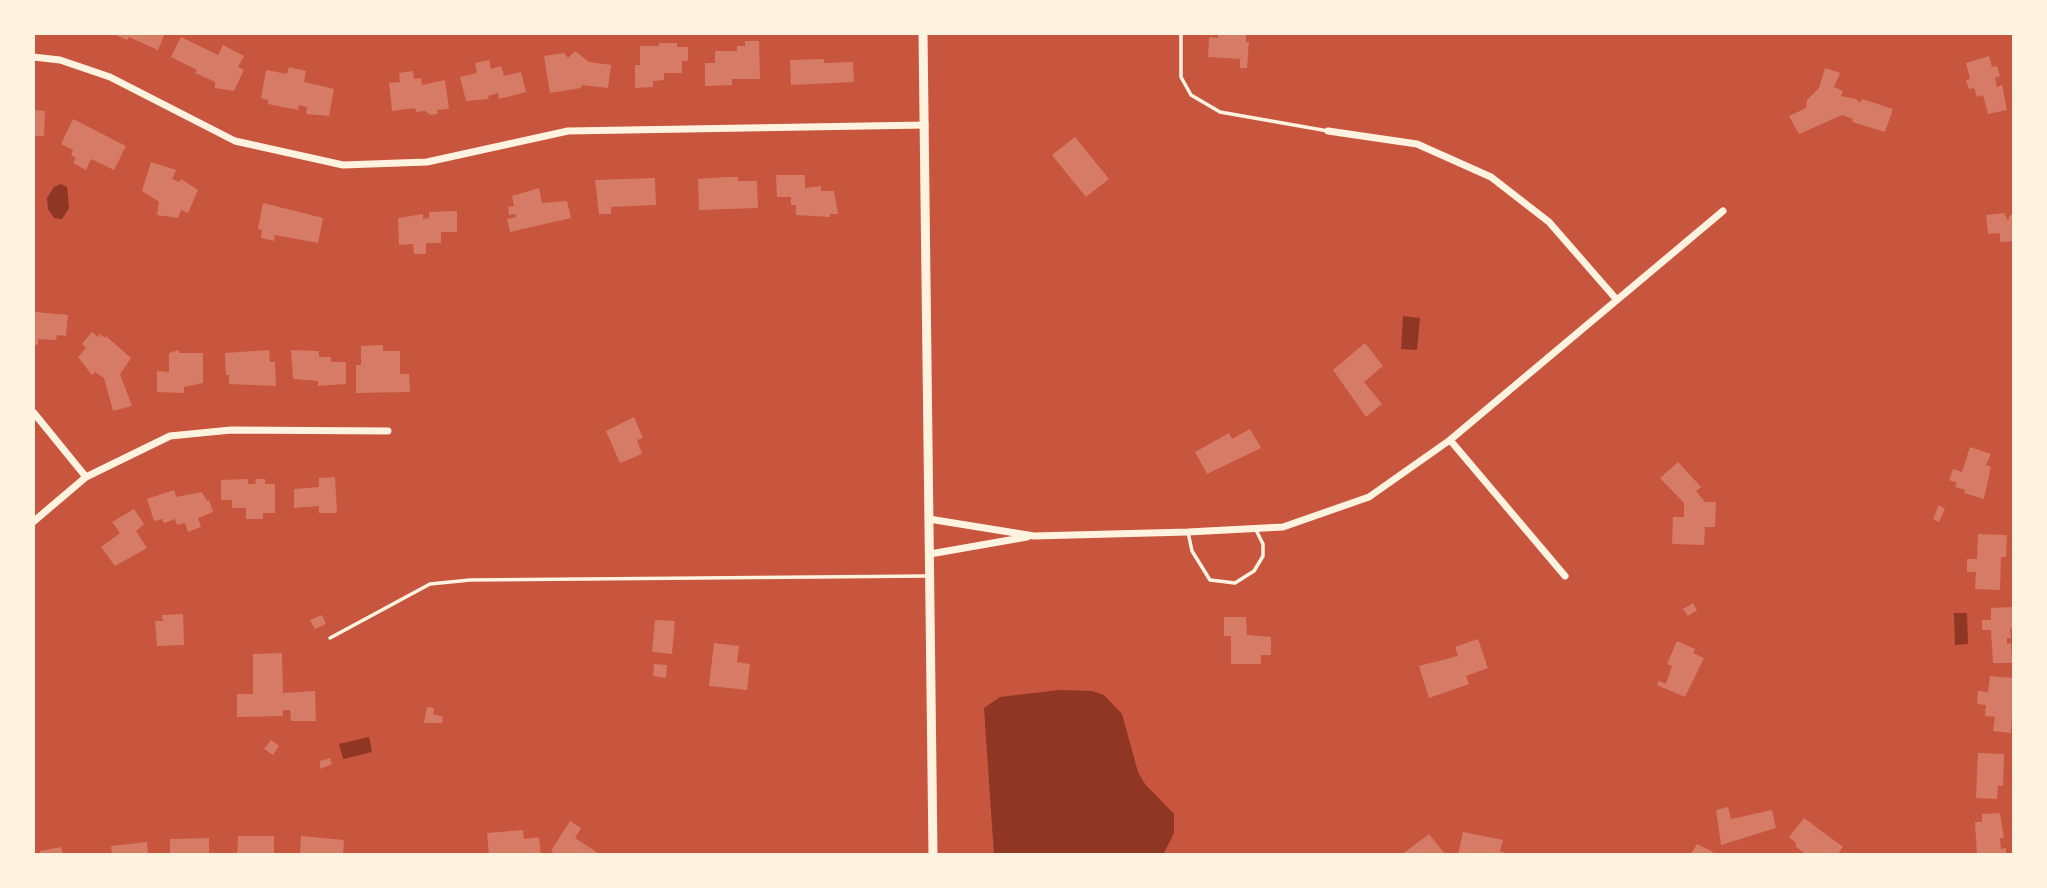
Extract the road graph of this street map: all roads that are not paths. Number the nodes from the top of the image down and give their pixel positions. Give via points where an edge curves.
1 (923, 33) edge
2 (1181, 33) edge
3 (33, 57) edge
4 (925, 125) junction
5 (1328, 131) joint
6 (1723, 211) dead end
7 (1617, 300) junction
8 (34, 414) edge
9 (388, 431) dead end
10 (1450, 440) junction
11 (86, 477) junction
12 (929, 519) junction
13 (33, 522) edge
14 (1255, 528) junction
15 (1188, 532) junction
16 (1034, 536) junction
17 (930, 554) junction
18 (930, 576) junction
19 (1565, 576) dead end
20 (330, 638) dead end
21 (933, 855) edge

1 - 4 street
2 - 5 lane via 1181,77 1191,95 1220,112
3 - 4 street via 60,60 110,77 234,141 343,165 427,162 568,131
4 - 12 street
5 - 7 street via 1417,144 1491,177 1549,222
6 - 7 street
7 - 10 street
8 - 11 street
9 - 11 street via 231,430 170,436
10 - 14 street via 1369,497 1283,527
10 - 19 street
11 - 13 street
12 - 16 street
12 - 17 street
14 - 15 street
14 - 15 lane via 1263,556 1254,571 1234,583 1210,580 1192,551
15 - 16 street
16 - 17 street
17 - 18 street
18 - 20 lane via 430,584
18 - 21 street

